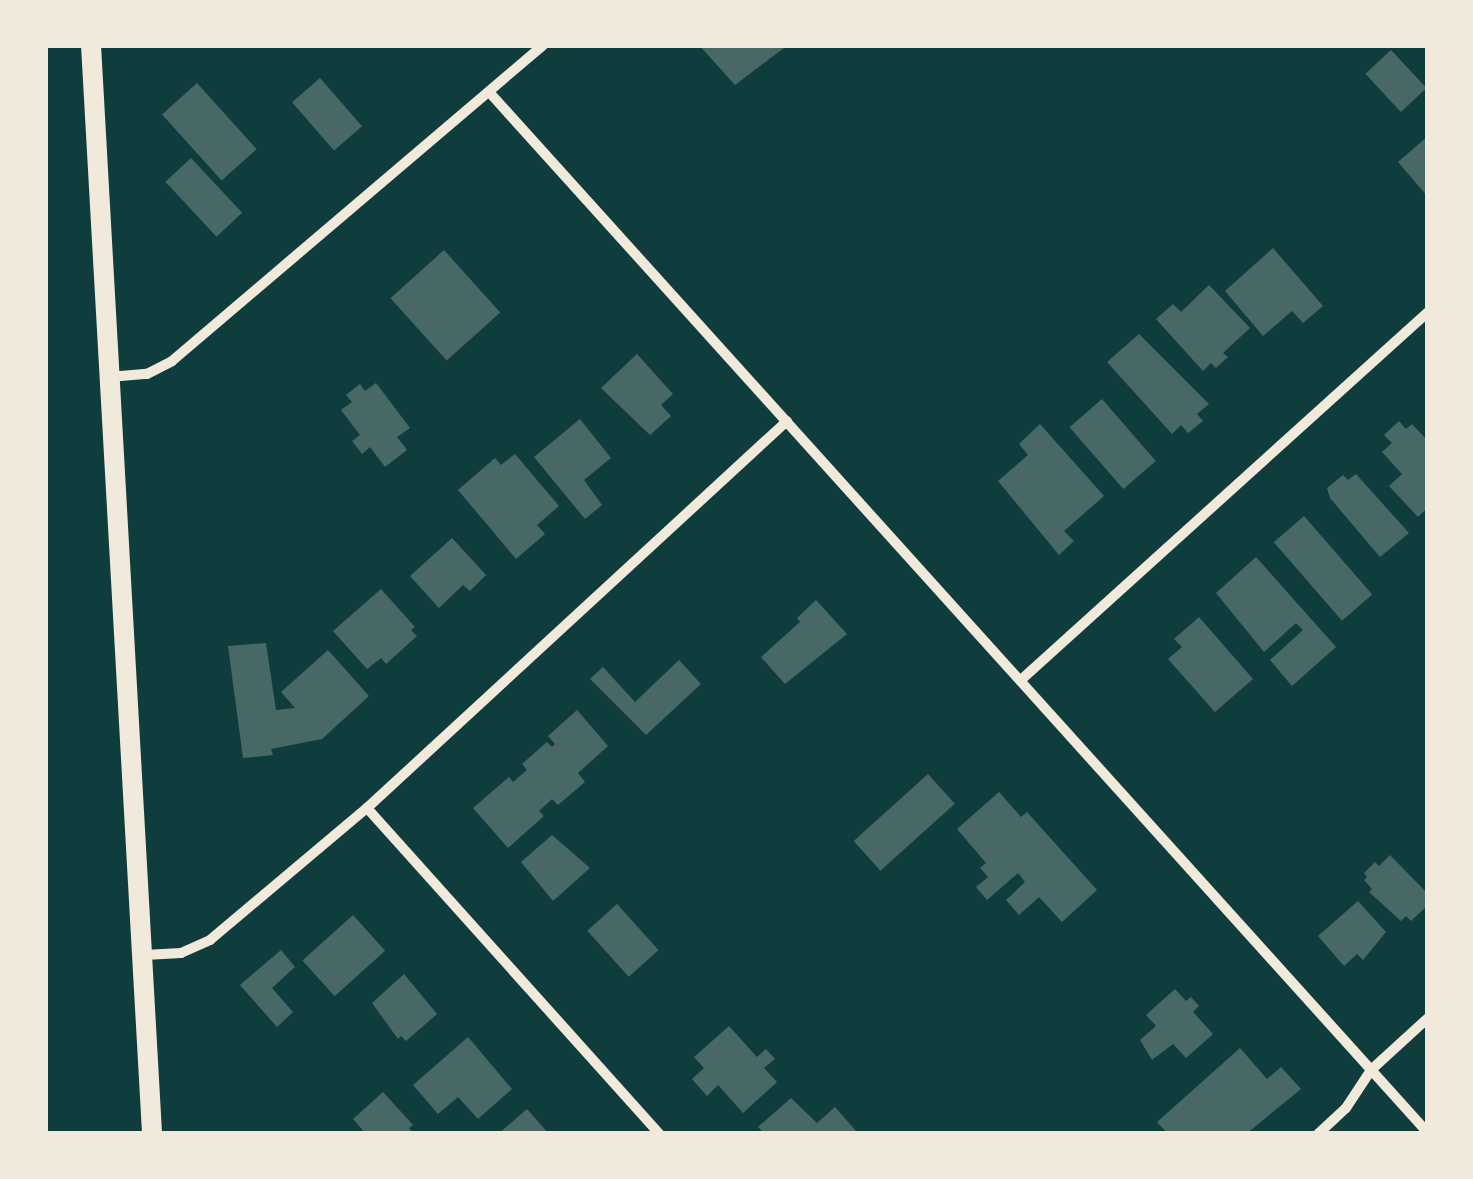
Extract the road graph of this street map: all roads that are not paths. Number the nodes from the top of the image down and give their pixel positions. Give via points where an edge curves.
1 (90, 45) edge
2 (544, 45) edge
3 (490, 93) junction
4 (1428, 312) edge
5 (108, 377) junction
6 (787, 421) junction
7 (1022, 679) junction
8 (367, 808) junction
9 (145, 956) junction
10 (1428, 1018) edge
11 (1371, 1070) junction
12 (1428, 1133) edge
13 (152, 1134) edge
14 (660, 1134) edge
15 (1318, 1134) edge

1 - 5 main road
2 - 3 street
3 - 5 street via 172,361 147,374
3 - 6 street
4 - 7 street
5 - 9 main road
6 - 7 street
6 - 8 street
7 - 11 street
8 - 9 street via 210,940 181,953
8 - 14 street
9 - 13 main road
10 - 11 street
11 - 12 street
11 - 15 street

